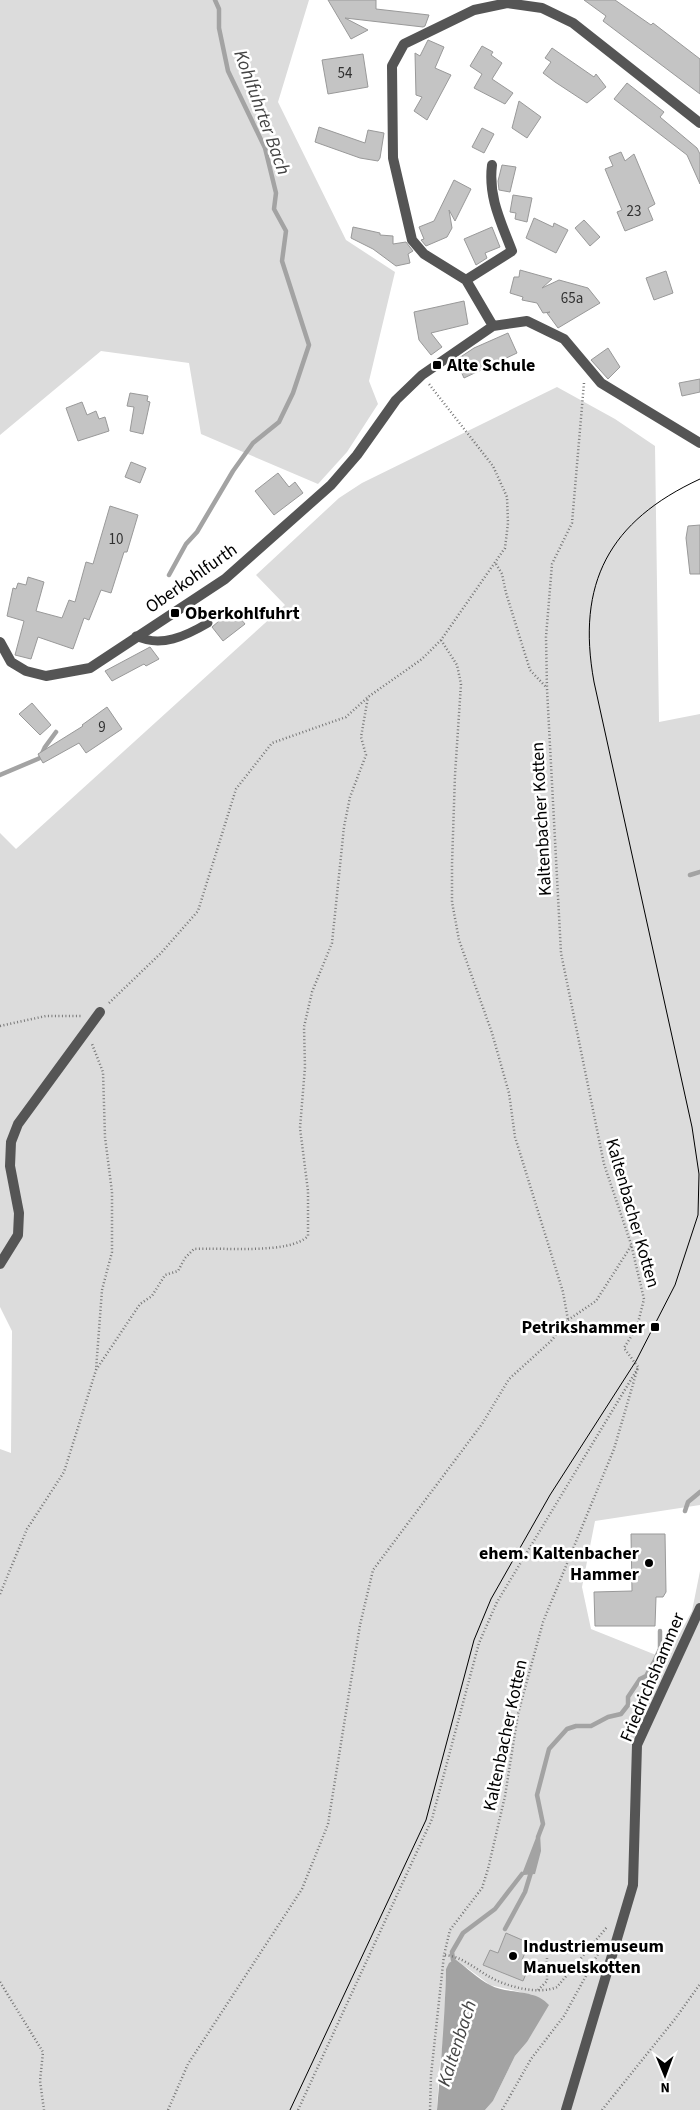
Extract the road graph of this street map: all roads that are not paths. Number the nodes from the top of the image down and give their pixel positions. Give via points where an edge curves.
1 (700, 123) edge
2 (492, 165) dead end
3 (466, 280) junction
4 (493, 326) junction
5 (700, 443) edge
6 (208, 623) dead end
7 (136, 636) junction
8 (0, 642) edge
9 (96, 1015) road end
10 (0, 1264) edge
11 (700, 1608) edge
12 (566, 2110) edge

1 - 3 street via 573,24 542,8 507,3 474,10 404,44 392,66 393,158 412,240 424,254
2 - 3 street via 490,183 494,205 512,251
3 - 4 street
4 - 5 street via 527,321 564,338 601,383
4 - 7 street, Oberkohlfurth via 422,375 396,400 331,485 226,578
6 - 7 lane via 176,638 148,642
7 - 8 street, Oberkohlfurth via 90,668 46,676 26,671 11,662
9 - 10 street via 18,1124 11,1142 10,1166 20,1213 18,1235
11 - 12 street, Friedrichshammer via 637,1745 633,1884

